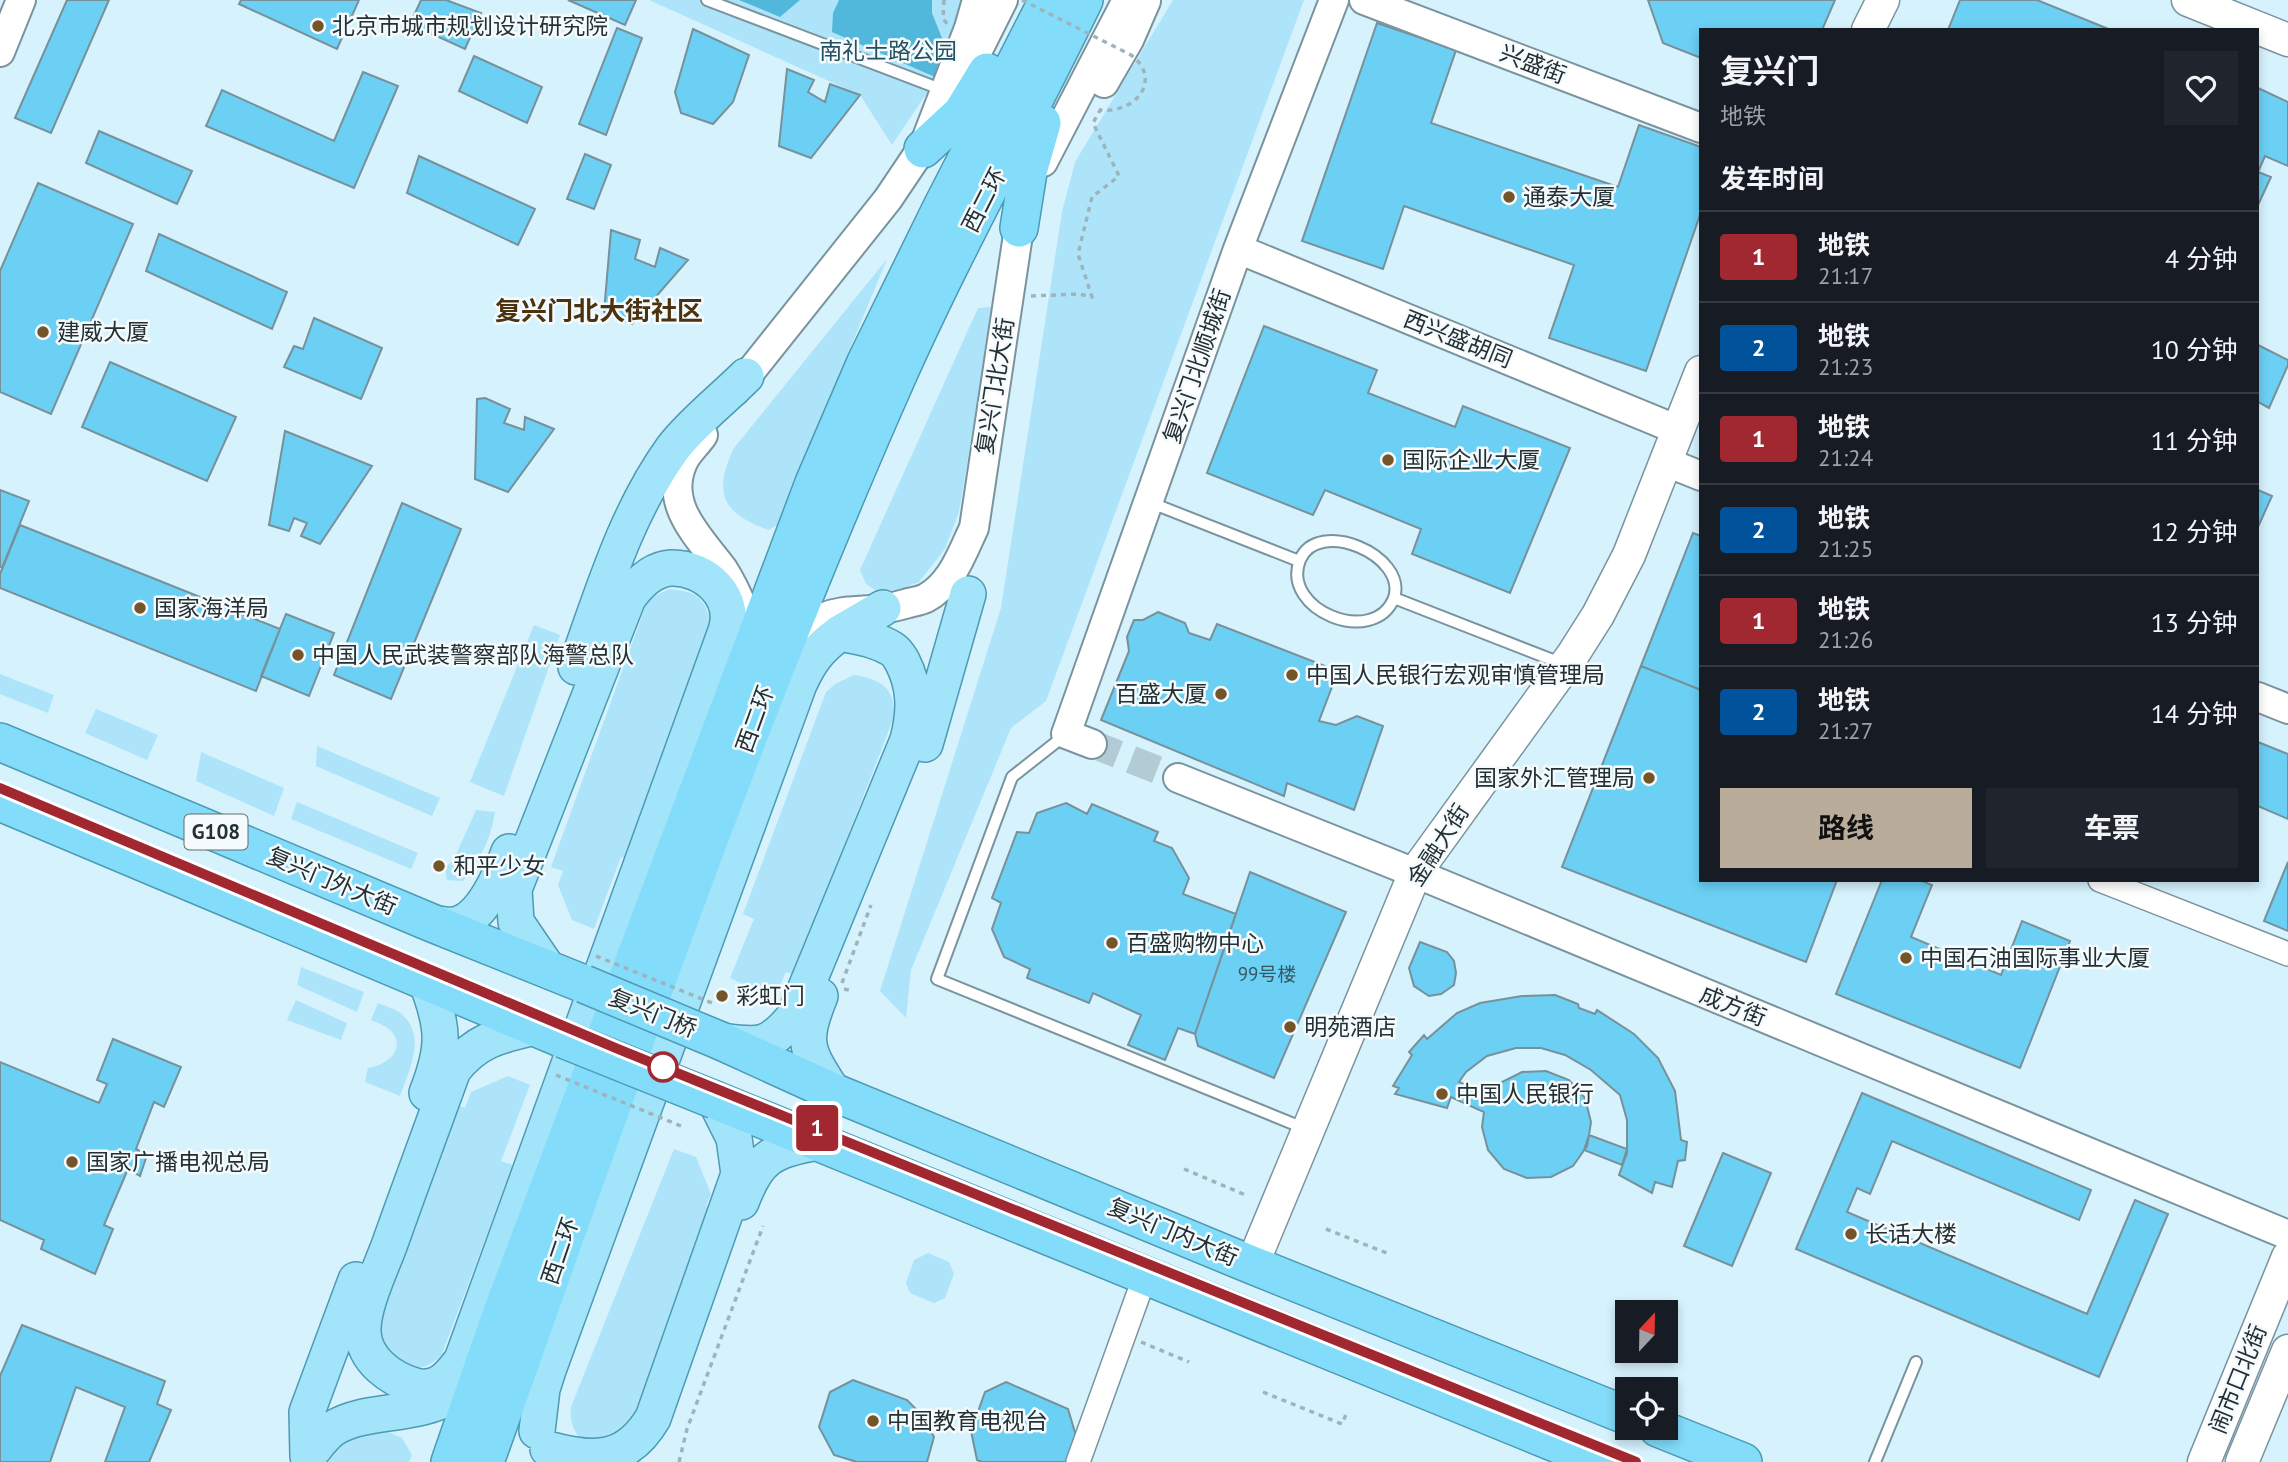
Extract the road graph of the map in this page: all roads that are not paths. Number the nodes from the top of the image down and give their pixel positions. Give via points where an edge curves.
1 (707, 0) edge
2 (977, 0) edge
3 (1003, 0) edge
4 (1048, 0) edge
5 (1084, 0) edge
6 (1127, 0) edge
7 (1146, 0) edge
8 (1334, 0) edge
9 (1364, 0) edge
10 (1883, 0) edge
11 (1899, 0) edge
12 (2188, 0) edge
13 (12, 6) edge
14 (2222, 15) edge
15 (1039, 25) edge
16 (1869, 28) edge
17 (1885, 28) edge
18 (2256, 28) edge
19 (2259, 29) edge
20 (2288, 40) edge
21 (0, 52) edge
22 (944, 90) junction
23 (1699, 127) edge
24 (1050, 146) junction
25 (923, 149) junction
26 (1019, 228) junction
27 (1238, 249) junction
28 (746, 376) junction
29 (1699, 381) edge
30 (1690, 422) edge
31 (1682, 469) edge
32 (1149, 502) junction
33 (974, 528) junction
34 (1299, 561) junction
35 (721, 567) junction
36 (968, 594) joint
37 (1394, 598) junction
38 (883, 608) junction
39 (729, 610) junction
40 (840, 633) junction
41 (1566, 665) junction
42 (759, 670) junction
43 (2259, 697) edge
44 (2288, 709) edge
45 (1079, 739) joint
46 (0, 742) edge
47 (1178, 778) tunnel mouth
48 (0, 802) edge
49 (1422, 876) junction
50 (2105, 882) edge
51 (432, 923) junction
52 (2288, 954) edge
53 (548, 970) junction
54 (590, 970) joint
55 (427, 982) junction
56 (549, 1033) junction
57 (721, 1041) junction
58 (833, 1092) junction
59 (715, 1100) junction
60 (1309, 1130) junction
61 (817, 1142) junction
62 (2288, 1235) edge
63 (2288, 1257) edge
64 (1260, 1268) junction
65 (1145, 1276) junction
66 (502, 1312) junction
67 (2288, 1351) edge
68 (1916, 1362) dead end
69 (517, 1374) junction
70 (1615, 1411) edge
71 (1678, 1436) edge
72 (547, 1447) edge
73 (307, 1459) edge
74 (450, 1462) edge
75 (485, 1462) edge
76 (646, 1462) edge
77 (1078, 1462) edge
78 (1602, 1462) edge
79 (1743, 1462) edge
80 (1875, 1462) edge
81 (2204, 1462) edge
82 (2242, 1462) edge

1 - 22 lane
2 - 22 street
3 - 25 street
4 - 15 highway, 西二环
5 - 15 highway, 西二环
6 - 24 street, 复兴门北大街
7 - 24 street via 1107,78
8 - 27 street, 复兴门北顺城街
9 - 23 street, 兴盛街
10 - 16 main road
11 - 17 main road
12 - 14 main road
13 - 21 street
14 - 18 main road
15 - 25 highway via 998,51 962,113
15 - 26 highway
15 - 42 highway, 西二环 via 866,362 814,483
19 - 20 main road
22 - 25 street
24 - 26 street, 复兴门北大街
25 - 28 street
26 - 33 street, 复兴门北大街
27 - 30 street, 西兴盛胡同
27 - 32 street, 复兴门北顺城街
28 - 35 street via 683,462 678,487 686,522
28 - 51 main road via 675,445 636,511 494,886 466,919 455,925
29 - 30 main road
30 - 31 main road
31 - 41 main road, 金融大街
31 - 49 main road via 1641,564 1588,659
32 - 34 lane
32 - 45 street, 复兴门北顺城街
33 - 36 street
33 - 38 street, 复兴门北大街 via 956,567 941,585 926,598
34 - 37 lane via 1309,547 1329,541 1365,549 1391,573
34 - 37 lane via 1296,578 1302,594 1331,616 1374,620
35 - 39 main road
35 - 42 street via 740,603
36 - 58 main road via 924,747 808,1024 807,1041 814,1063
37 - 41 lane
38 - 40 main road
38 - 42 street, 复兴门北大街 via 821,617
39 - 53 main road via 708,578 671,568 645,579 628,598 514,890 516,922
39 - 56 main road via 716,661 462,1360 440,1384 425,1389 407,1384 379,1367 363,1333 367,1309 453,1070 475,1046 499,1035
40 - 57 main road via 895,650 914,695 908,740 794,1017 779,1035 756,1045
40 - 72 main road via 809,662 799,684 548,1370 542,1389
41 - 49 main road, 金融大街
42 - 66 highway, 西二环
42 - 69 highway, 西二环
43 - 44 street
45 - 60 lane via 1012,777 937,979
46 - 51 highway, 复兴门外大街 / G108
47 - 49 street, 成方街
48 - 55 highway, G108
49 - 60 main road, 金融大街
49 - 62 street, 成方街
49 - 64 main road
50 - 52 street
51 - 53 highway, 复兴门外大街 / G108
53 - 54 highway, 复兴门外大街
54 - 57 highway, 复兴门桥, bridge
55 - 56 highway, G108
55 - 73 main road via 438,1013 438,1065 315,1387 307,1412
56 - 59 highway, bridge
57 - 58 highway, 复兴门内大街
58 - 64 highway, 复兴门内大街
59 - 61 highway
59 - 72 main road via 734,1138 740,1174 653,1418 643,1437 606,1460 576,1459
60 - 64 main road, 金融大街
61 - 65 highway
61 - 76 main road via 785,1148 764,1160 750,1178
63 - 81 main road, 闹市口北街
64 - 70 highway, 复兴门内大街
65 - 77 street
65 - 78 highway
66 - 73 main road via 454,1394 420,1408 353,1420 326,1434
66 - 74 highway, 西二环
67 - 82 main road, 闹市口北街
68 - 80 lane
69 - 72 main road via 524,1403
69 - 75 highway, 西二环
71 - 79 highway

